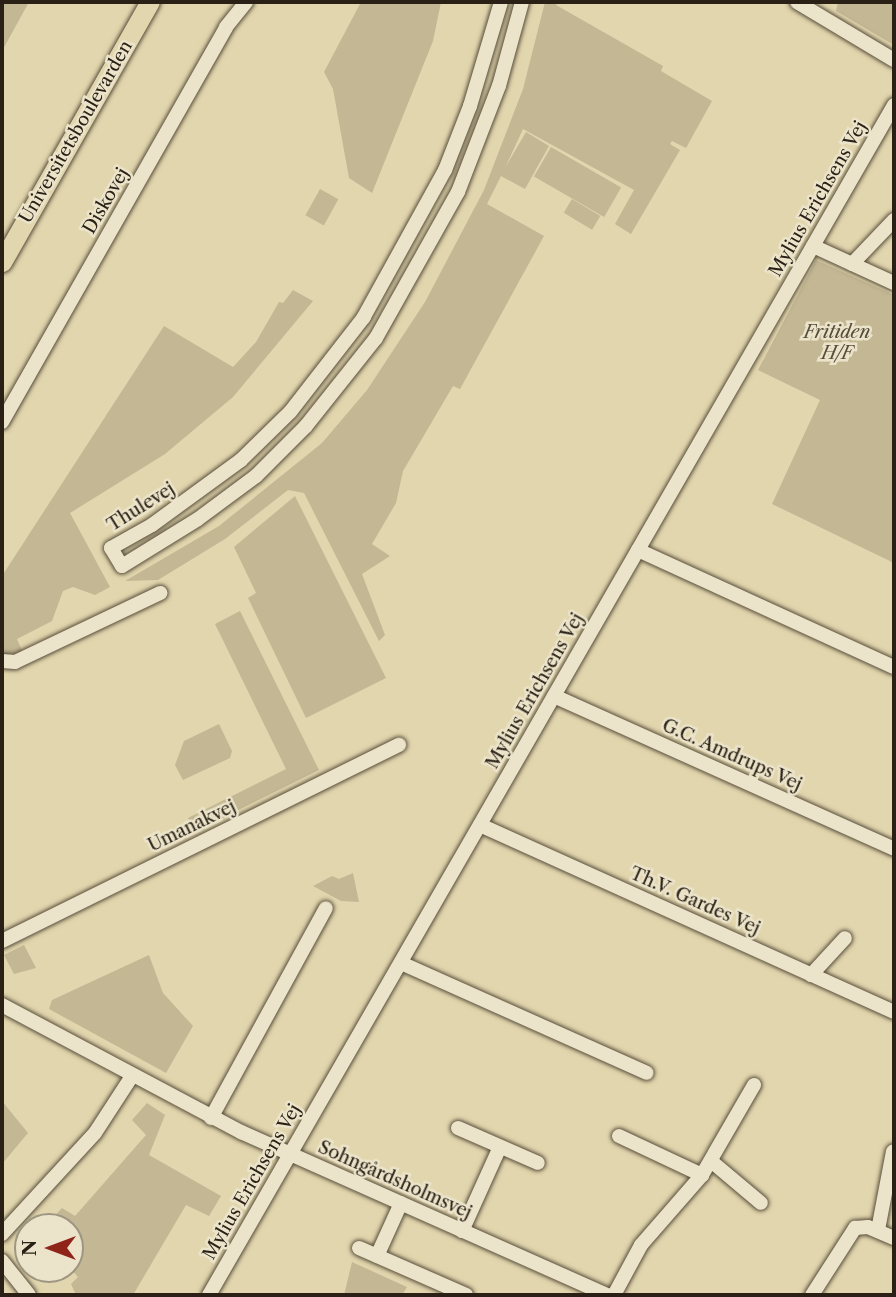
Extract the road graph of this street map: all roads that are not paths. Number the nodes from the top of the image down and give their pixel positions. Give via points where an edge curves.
1 (150, 2) edge
2 (246, 2) edge
3 (797, 2) edge
4 (501, 4) edge
5 (521, 7) edge
6 (894, 60) edge
7 (894, 106) edge
8 (466, 118) junction
9 (485, 125) junction
10 (894, 220) edge
11 (418, 225) junction
12 (437, 235) junction
13 (813, 246) junction
14 (2, 262) edge
15 (852, 264) junction
16 (894, 283) edge
17 (2, 422) edge
18 (638, 551) junction
19 (160, 593) dead end
20 (2, 661) edge
21 (894, 667) edge
22 (554, 696) junction
23 (399, 745) dead end
24 (480, 825) junction
25 (894, 849) edge
26 (326, 908) dead end
27 (845, 938) dead end
28 (2, 942) edge
29 (401, 963) junction
30 (811, 975) junction
31 (2, 999) edge
32 (2, 1005) edge
33 (894, 1012) edge
34 (23, 1014) junction
35 (647, 1073) dead end
36 (132, 1076) junction
37 (754, 1085) dead end
38 (211, 1118) junction
39 (458, 1128) dead end
40 (619, 1136) dead end
41 (500, 1147) junction
42 (893, 1151) edge
43 (290, 1154) junction
44 (711, 1161) junction
45 (538, 1163) dead end
46 (702, 1175) junction
47 (401, 1203) junction
48 (761, 1203) dead end
49 (878, 1230) junction
50 (462, 1231) junction
51 (2, 1234) edge
52 (894, 1238) edge
53 (359, 1248) dead end
54 (377, 1256) junction
55 (2, 1261) edge
56 (29, 1295) edge
57 (209, 1295) edge
58 (466, 1295) edge
59 (607, 1295) edge
60 (614, 1295) edge
61 (812, 1295) edge

1 - 14 main road, Universitetsboulevarden
2 - 17 street, Diskovej via 226,27
3 - 6 street
4 - 5 street, Thulevej
4 - 8 street, Thulevej
5 - 9 street, Thulevej
7 - 13 street, Mylius Erichsens Vej
8 - 9 street
8 - 11 street, Thulevej
9 - 12 street, Thulevej
10 - 15 street
11 - 12 street
11 - 12 street, Thulevej via 364,317 290,412 241,460 194,496 111,548 122,566 207,513 293,439 376,338
13 - 15 street
13 - 18 street, Mylius Erichsens Vej
15 - 16 street
18 - 21 street
18 - 22 street, Mylius Erichsens Vej
19 - 20 street via 15,662
22 - 24 street, Mylius Erichsens Vej
22 - 25 street, G.C. Amdrups Vej
23 - 28 street, Umanakvej
24 - 29 street, Mylius Erichsens Vej
24 - 30 street, Th.V. Gardes Vej
26 - 38 street
27 - 30 street
29 - 35 street
29 - 43 street, Mylius Erichsens Vej
30 - 33 street, Th.V. Gardes Vej
31 - 34 street, Sohngårdsholmsvej
32 - 34 street, Sohngårdsholmsvej
34 - 36 street, Sohngårdsholmsvej
36 - 38 street, Sohngårdsholmsvej
36 - 51 street via 95,1133
37 - 44 street
38 - 43 street, Sohngårdsholmsvej
39 - 41 street
40 - 46 street
41 - 45 street
41 - 50 street
42 - 49 street
43 - 47 street, Sohngårdsholmsvej
43 - 57 street, Mylius Erichsens Vej
44 - 46 street
44 - 48 street
46 - 60 street via 641,1245
47 - 50 street, Sohngårdsholmsvej
47 - 54 street
49 - 52 street
49 - 61 street via 855,1228
50 - 59 street, Sohngårdsholmsvej
53 - 54 street
54 - 58 street
55 - 56 street

